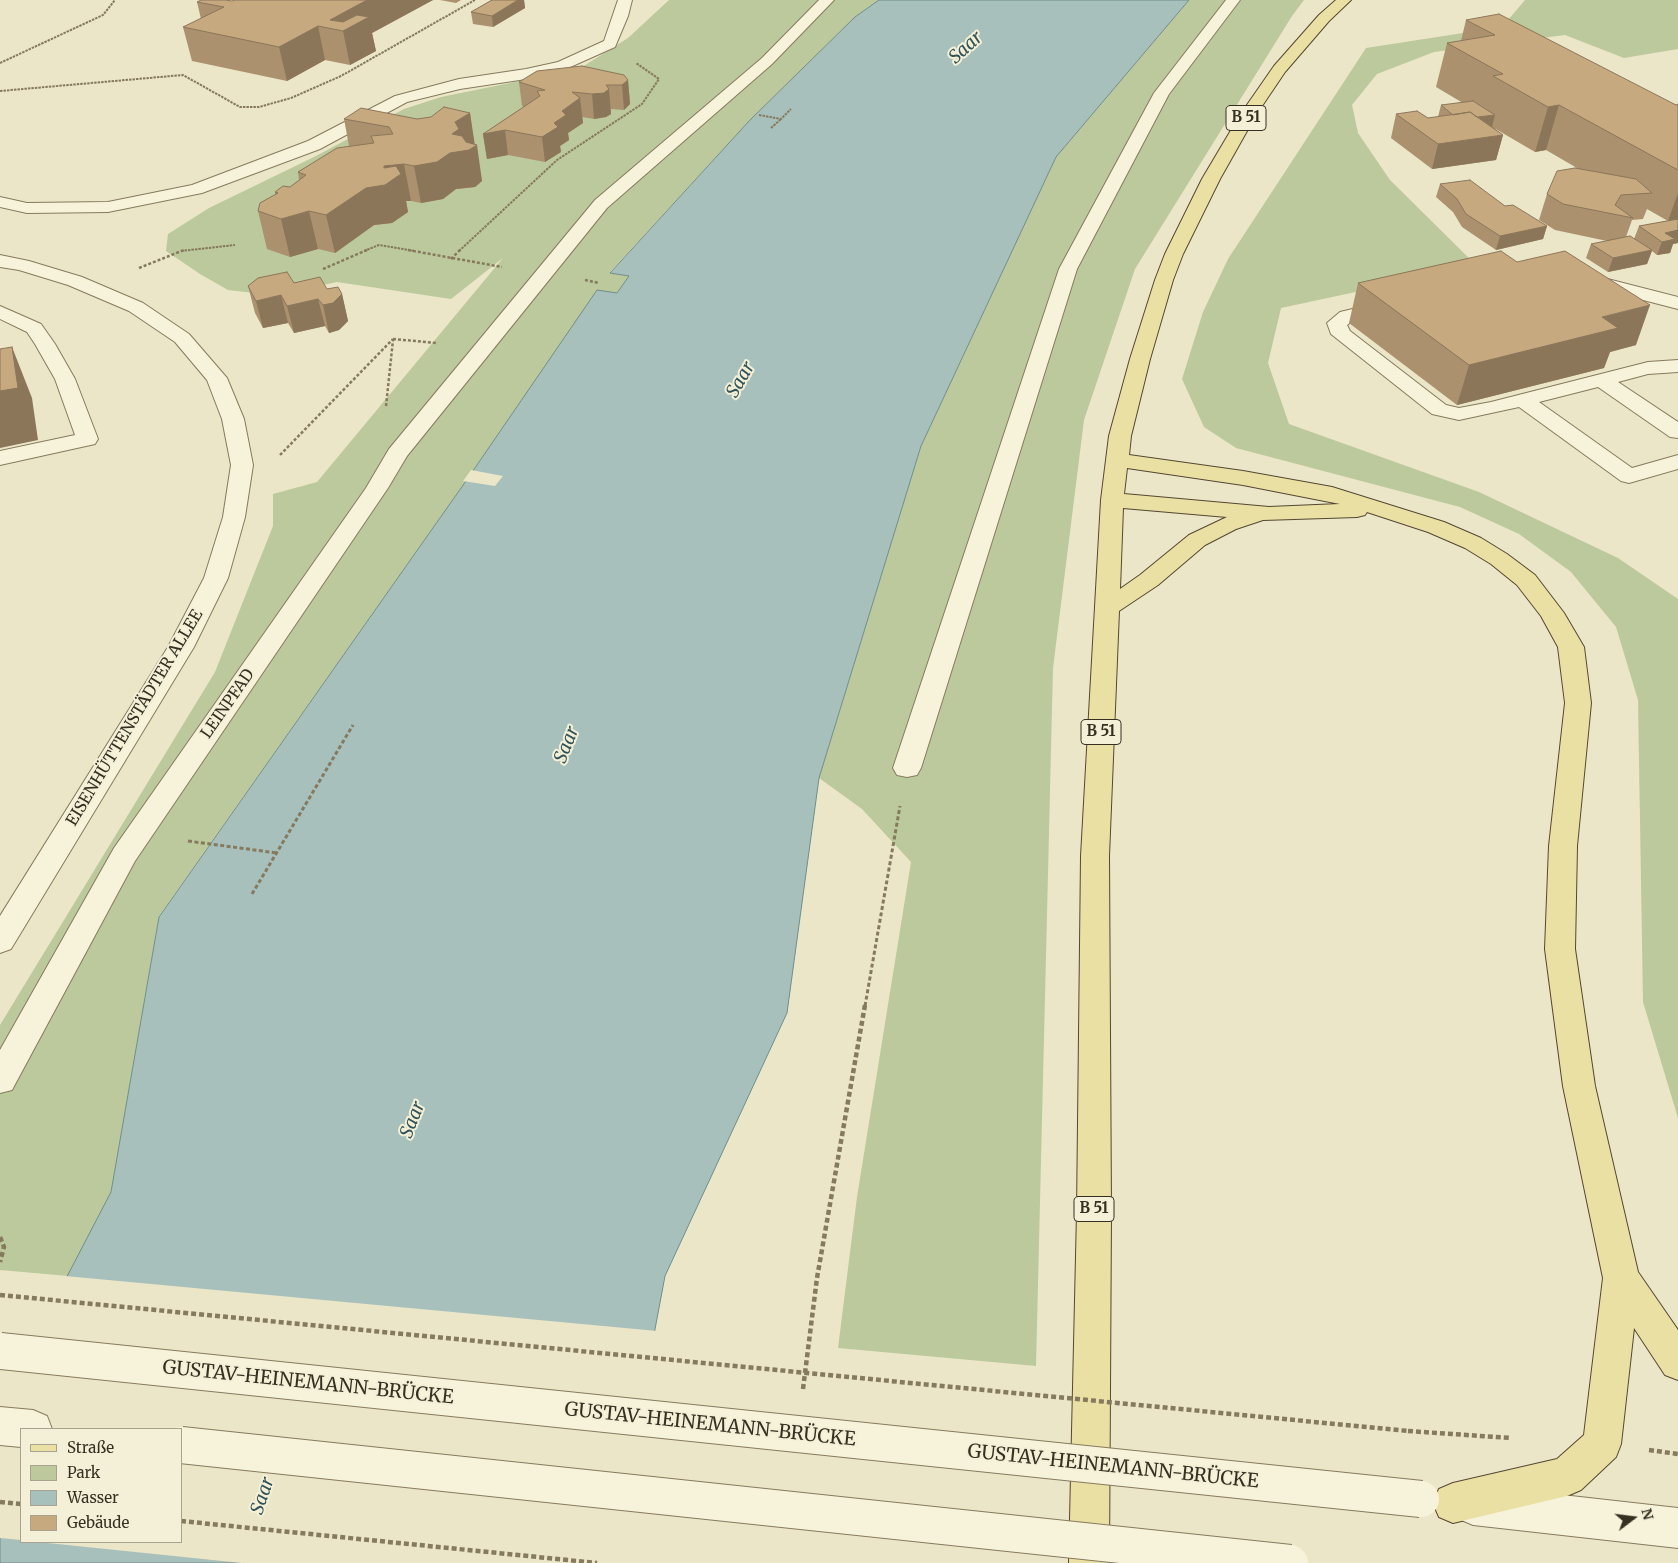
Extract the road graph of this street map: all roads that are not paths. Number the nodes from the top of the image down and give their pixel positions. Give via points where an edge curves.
1 (625, 0) edge
2 (827, 0) edge
3 (1233, 0) edge
4 (1344, 0) edge
5 (0, 202) edge
6 (0, 261) edge
7 (1575, 277) edge
8 (1404, 303) edge
9 (1678, 303) edge
10 (0, 312) edge
11 (1678, 366) edge
12 (1601, 380) junction
13 (1522, 400) junction
14 (1678, 432) edge
15 (0, 458) edge
16 (1117, 460) junction
17 (1678, 462) edge
18 (1112, 500) junction
19 (1269, 514) junction
20 (1397, 514) junction
21 (1106, 608) junction
22 (907, 768) road end
23 (0, 942) edge
24 (0, 1080) edge
25 (1621, 1278) junction
26 (0, 1351) edge
27 (1678, 1362) edge
28 (0, 1426) edge
29 (23, 1428) edge
30 (182, 1445) edge
31 (1437, 1501) junction
32 (1678, 1528) edge
33 (1089, 1563) edge
34 (1290, 1563) edge

1 - 5 street via 610,44 587,55 563,65 459,84 401,99 314,144 196,189 108,206 27,208
2 - 24 street, LEINPFAD via 767,61 601,204 397,454 377,488 124,855
3 - 22 street via 1162,93 1068,269
4 - 16 main road, B 51 via 1279,69 1211,179 1178,245 1140,359
6 - 23 street, EISENHÜTTENSTÄDTER ALLEE via 84,284 136,307 182,338 217,378 233,419 242,465 234,517 216,578 181,647
7 - 9 street
8 - 13 street via 1347,316 1337,323 1342,334 1439,410 1459,414
10 - 15 street via 34,328 45,344 65,378 87,439
11 - 12 street via 1648,368
12 - 13 street
12 - 14 street
13 - 17 street via 1629,476
16 - 18 main road, B 51
16 - 20 main road via 1332,494
18 - 19 main road
18 - 21 main road, B 51
19 - 20 main road via 1347,510
19 - 21 main road via 1228,524 1197,540 1149,580
20 - 25 main road via 1473,543 1499,559 1526,580 1552,613 1571,647 1578,703 1563,846 1560,949 1578,1086
21 - 33 main road, B 51 via 1095,856
25 - 27 main road
25 - 31 main road via 1602,1444 1567,1476
26 - 31 street, GUSTAV-HEINEMANN-BRÜCKE, bridge
28 - 29 street
30 - 34 street, bridge
31 - 32 street, GUSTAV-HEINEMANN-BRÜCKE

